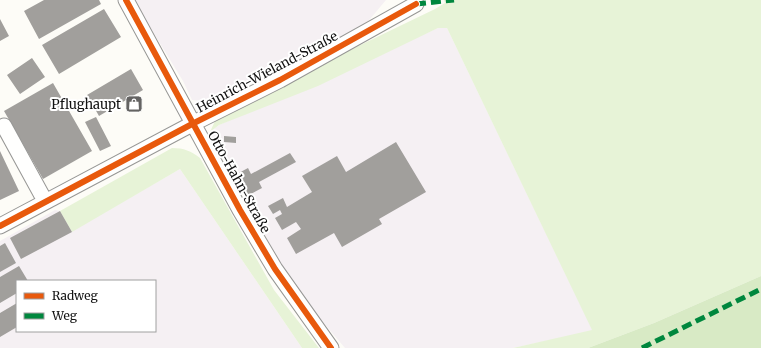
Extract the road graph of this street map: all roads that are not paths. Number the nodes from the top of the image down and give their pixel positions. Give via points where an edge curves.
1 (126, 0) edge
2 (416, 4) dead end
3 (194, 123) junction
4 (4, 126) dead end
5 (45, 201) junction
6 (0, 226) edge
7 (330, 348) edge

1 - 3 street, Otto-Hahn-Straße
2 - 3 street, Heinrich-Wieland-Straße via 277,75
3 - 5 street, Heinrich-Wieland-Straße
3 - 7 street, Otto-Hahn-Straße via 275,269
4 - 5 street
5 - 6 street, Heinrich-Wieland-Straße

